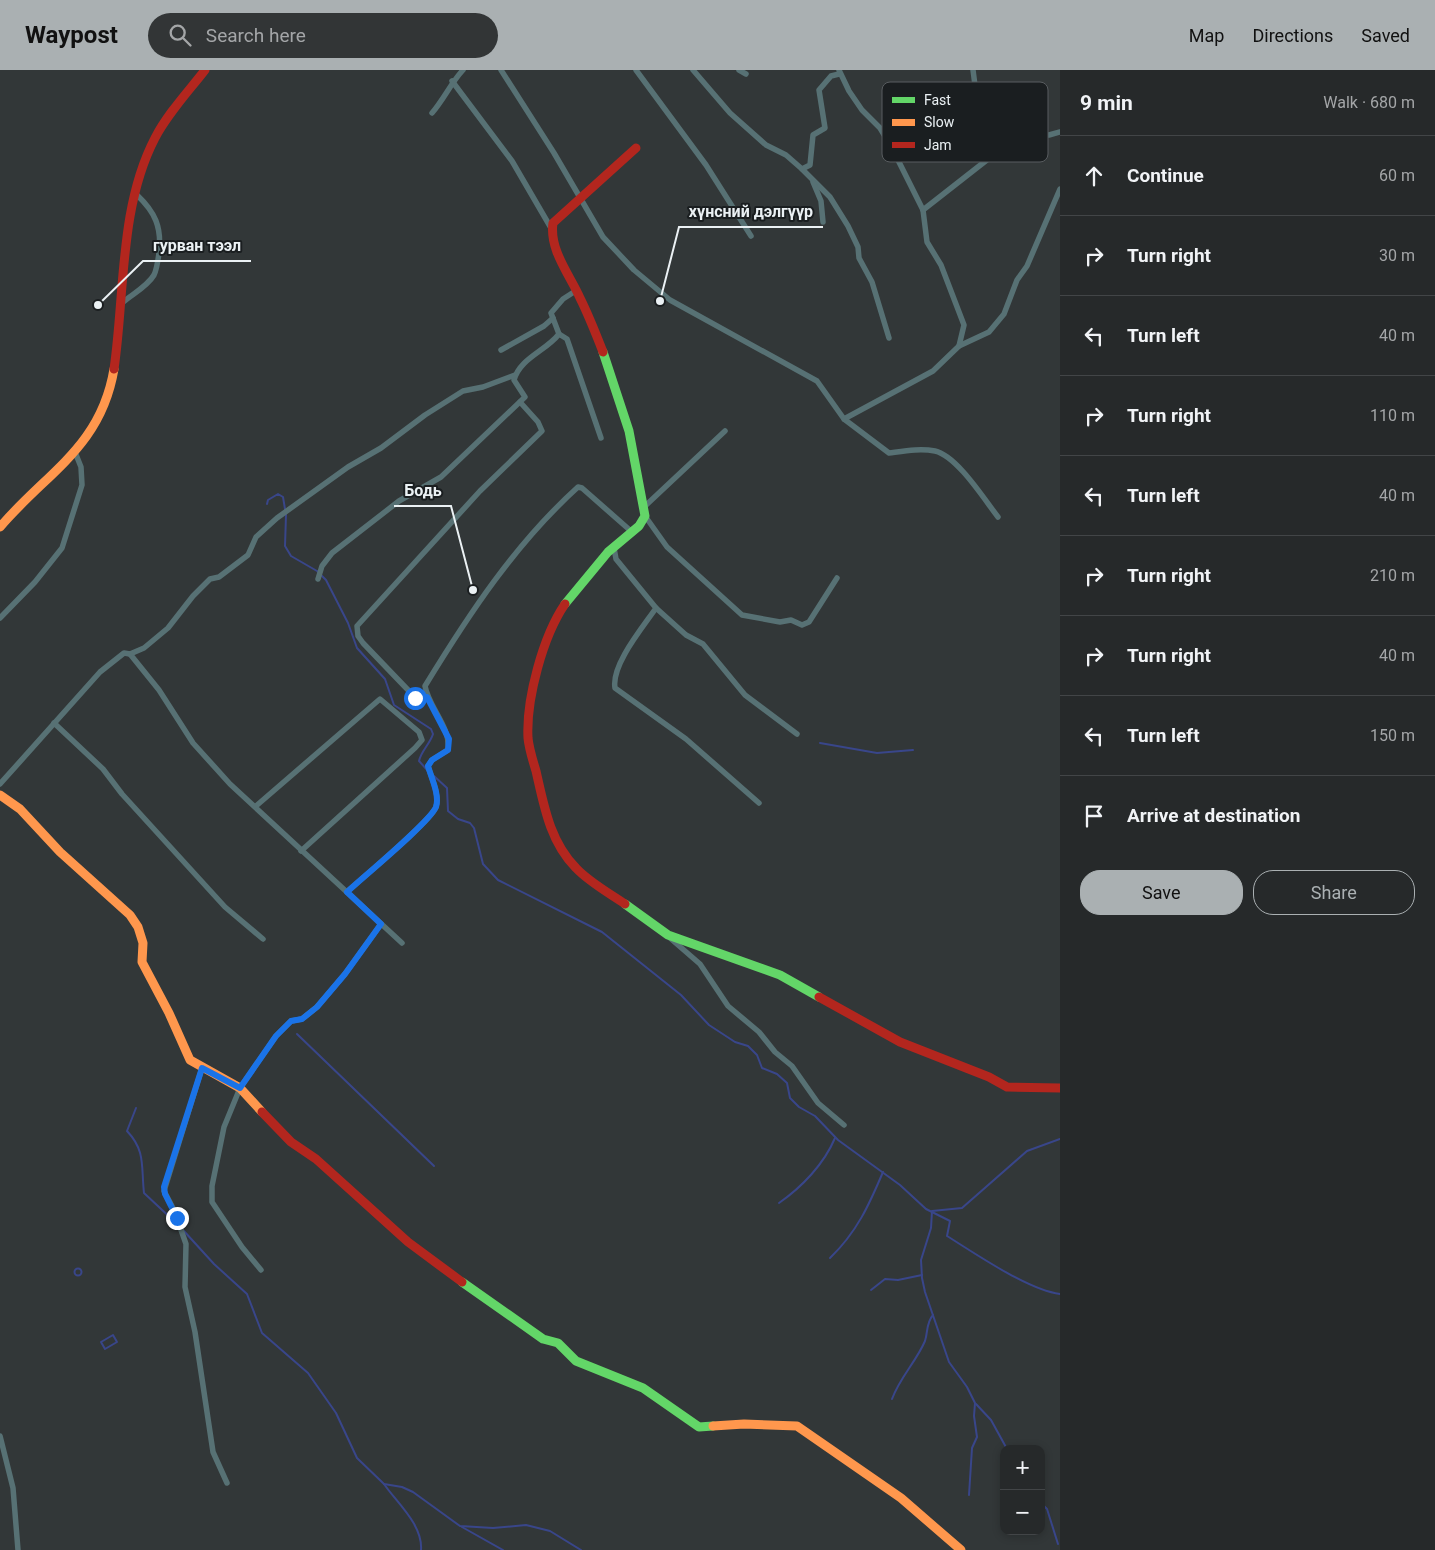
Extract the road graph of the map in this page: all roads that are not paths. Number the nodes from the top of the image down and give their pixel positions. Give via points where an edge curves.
1 (206, 70) edge
2 (463, 70) edge
3 (501, 70) edge
4 (636, 70) edge
5 (695, 70) edge
6 (739, 70) edge
7 (839, 72) edge
8 (746, 74) dead end
9 (452, 81) junction
10 (432, 113) dead end
11 (882, 133) edge
12 (636, 148) dead end
13 (898, 162) edge
14 (984, 162) edge
15 (802, 170) junction
16 (811, 178) junction
17 (1060, 189) edge
18 (137, 195) junction
19 (580, 200) junction
20 (923, 210) junction
21 (823, 222) dead end
22 (551, 228) junction
23 (751, 236) dead end
24 (577, 290) junction
25 (122, 303) junction
26 (553, 318) junction
27 (559, 334) junction
28 (889, 338) dead end
29 (959, 346) junction
30 (500, 350) dead end
31 (515, 375) junction
32 (520, 402) junction
33 (844, 419) junction
34 (725, 431) dead end
35 (602, 438) dead end
36 (75, 452) junction
37 (644, 512) junction
38 (998, 517) dead end
39 (0, 526) edge
40 (632, 532) junction
41 (614, 548) junction
42 (837, 578) dead end
43 (318, 579) dead end
44 (656, 608) junction
45 (0, 618) edge
46 (130, 654) junction
47 (427, 697) junction
48 (54, 723) junction
49 (797, 734) dead end
50 (0, 784) edge
51 (0, 795) edge
52 (759, 803) dead end
53 (256, 806) junction
54 (302, 851) junction
55 (347, 892) junction
56 (381, 924) junction
57 (668, 935) junction
58 (262, 939) dead end
59 (402, 942) dead end
60 (202, 1068) junction
61 (240, 1088) junction
62 (1060, 1088) edge
63 (844, 1125) dead end
64 (260, 1270) dead end
65 (0, 1436) edge
66 (228, 1483) dead end
67 (18, 1550) edge
68 (961, 1550) edge

1 - 18 street via 154,140
2 - 9 street
3 - 19 street
4 - 23 street via 706,165
5 - 15 street via 730,113 766,145 786,155
6 - 8 street
7 - 11 street via 862,110
7 - 15 street via 819,90 825,128 813,135 810,165
9 - 10 street
9 - 22 street via 512,161
12 - 19 street
13 - 20 street
14 - 20 street
15 - 16 street
16 - 21 street via 821,201
16 - 28 street via 830,197 848,226 872,282
17 - 29 street via 1004,314 989,332
18 - 25 street
18 - 25 street via 159,225 158,260 149,282
19 - 22 street
19 - 33 street via 603,237 663,295 817,380
20 - 29 street via 927,242 941,265 964,325
22 - 24 street via 559,256
24 - 26 street via 563,299 551,313
24 - 37 street via 629,426
25 - 36 street via 113,380 102,414
26 - 27 street
26 - 30 street
27 - 31 street via 518,368
27 - 35 street via 567,340
29 - 33 street via 933,371
31 - 32 street via 514,380 525,397
31 - 46 street via 463,391 277,518 256,537 248,555 219,577 210,579 168,628 144,648
32 - 43 street via 441,477 399,502 332,553 322,566
32 - 47 street via 542,431 480,490 357,626 363,643 415,698
33 - 38 street via 889,453 936,451 950,458
34 - 37 street
36 - 39 street via 16,506
36 - 45 street via 81,467 82,484 62,548
37 - 40 street
37 - 42 street via 667,547 742,615 780,622 790,620 802,625 809,622
40 - 41 street
40 - 47 street via 578,487 547,517 486,590 425,686
41 - 44 street via 616,559
41 - 57 street via 575,589 554,620 530,707 528,739 548,823 560,848 576,870
44 - 49 street via 686,635 703,644 746,695
44 - 52 street via 618,667 615,688 686,739
46 - 48 street via 124,653 100,672
46 - 53 street via 159,690 194,743 230,784
47 - 55 street via 449,739 448,750 428,766 436,807
48 - 50 street
48 - 58 street via 103,769 225,907
51 - 60 street via 27,816 60,852 130,914 143,943 142,962 148,975 190,1060
53 - 54 street
53 - 54 street via 380,700 419,732 422,740 415,748
54 - 55 street
55 - 56 street
56 - 59 street
56 - 61 street via 317,1007 302,1019 291,1021 276,1036
57 - 62 street via 780,975 900,1042 1007,1087
57 - 63 street via 700,964 728,1006 759,1032 792,1066 818,1103
60 - 61 street
60 - 66 street via 164,1191 186,1244 185,1287 196,1332 213,1452
61 - 64 street via 224,1128 212,1186 212,1202
61 - 68 street via 291,1142 316,1159 408,1242 543,1339 558,1343 576,1360 643,1388 699,1427 744,1424 797,1426 902,1498
65 - 67 street via 13,1488

